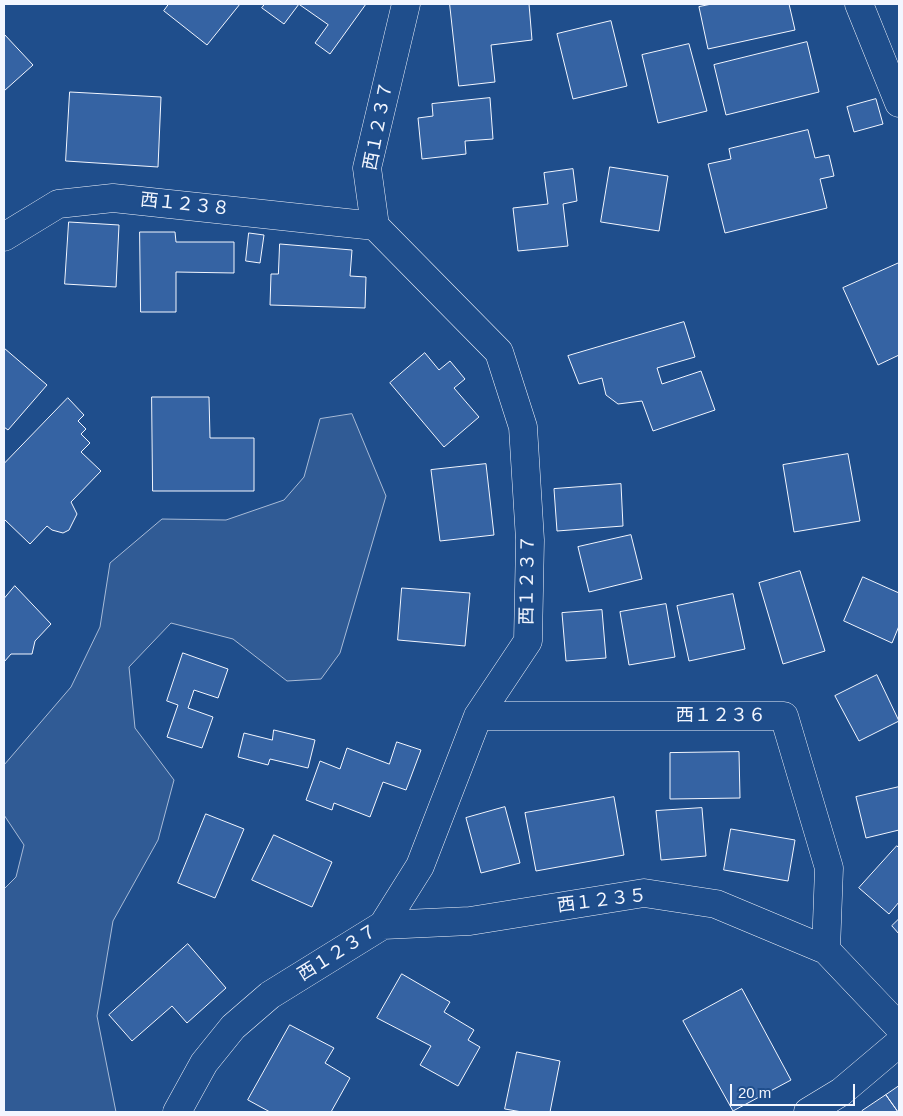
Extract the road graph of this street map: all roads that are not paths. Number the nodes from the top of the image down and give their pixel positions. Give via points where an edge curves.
1 (406, 4) edge
2 (859, 4) edge
3 (899, 103) edge
4 (374, 226) junction
5 (4, 237) edge
6 (478, 716) junction
7 (383, 925) junction
8 (826, 950) junction
9 (899, 1026) edge
10 (899, 1043) edge
11 (177, 1112) edge
12 (808, 1112) edge

1 - 4 street, 西１２３７ via 367,168
2 - 3 street
4 - 5 street, 西１２３８ via 112,198 58,204
4 - 6 street, 西１２３７ via 499,352 523,428 530,540 528,640
6 - 7 street, 西１２３７ via 420,866
6 - 8 street, 西１２３６ via 784,716 829,868
7 - 8 street, 西１２３５ via 470,921 644,893 716,904
7 - 11 street, 西１２３７ via 270,995 233,1027 204,1063
8 - 9 street, 西１２３５
10 - 12 street via 841,1092

